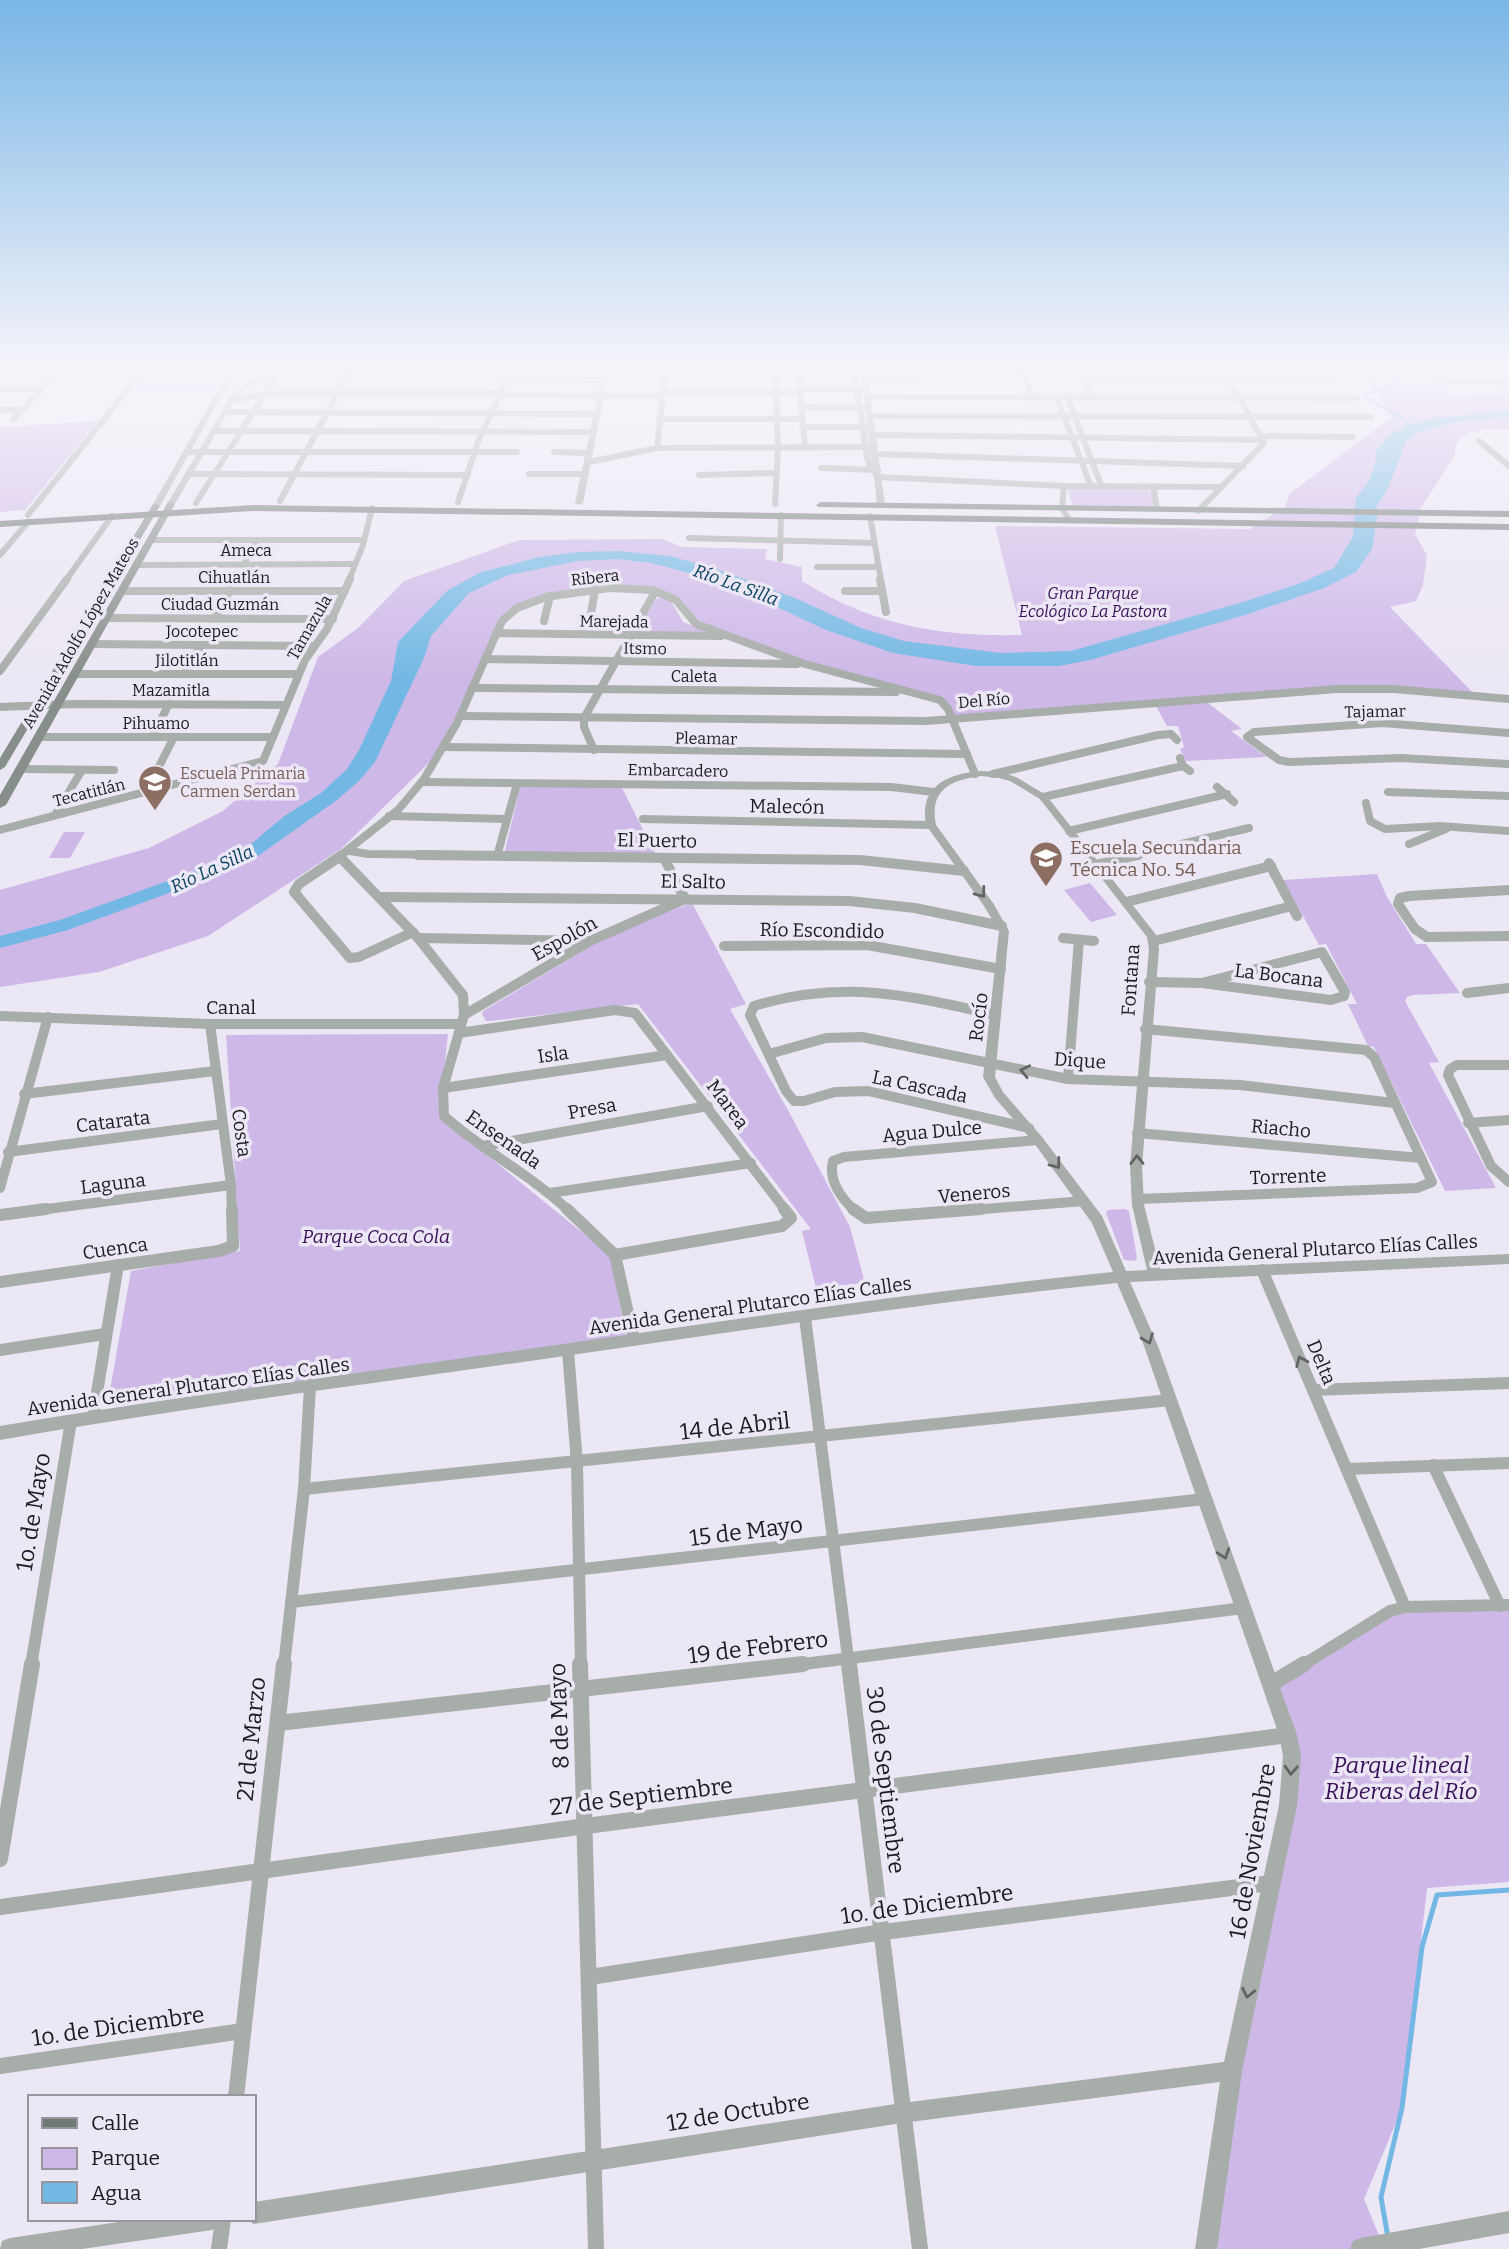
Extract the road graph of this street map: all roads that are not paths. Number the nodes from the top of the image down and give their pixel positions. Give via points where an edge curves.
1 (67, 469) edge
2 (176, 469) edge
3 (191, 469) edge
4 (217, 469) edge
5 (296, 469) edge
6 (470, 469) edge
7 (587, 469) edge
8 (778, 469) edge
9 (834, 469) edge
10 (875, 469) edge
11 (876, 469) edge
12 (1084, 469) edge
13 (1095, 469) edge
14 (1240, 469) edge
15 (876, 472) junction
16 (214, 473) junction
17 (778, 473) junction
18 (188, 474) junction
19 (528, 474) dead end
20 (586, 474) junction
21 (293, 475) junction
22 (468, 475) junction
23 (699, 475) dead end
24 (1090, 484) junction
25 (1101, 485) junction
26 (1064, 486) junction
27 (1153, 486) junction
28 (1222, 487) junction
29 (1212, 498) junction
30 (280, 501) junction
31 (458, 502) junction
32 (579, 503) junction
33 (775, 504) junction
34 (789, 504) dead end
35 (816, 505) dead end
36 (881, 505) junction
37 (193, 507) junction
38 (372, 508) junction
39 (646, 508) junction
40 (1062, 508) junction
41 (168, 509) junction
42 (1157, 509) junction
43 (153, 510) junction
44 (1198, 511) junction
45 (1242, 512) junction
46 (1509, 514) edge
47 (781, 515) junction
48 (112, 516) junction
49 (870, 516) junction
50 (0, 517) edge
51 (28, 519) junction
52 (1069, 520) junction
53 (1127, 523) junction
54 (0, 524) edge
55 (1509, 527) edge
56 (689, 538) dead end
57 (150, 540) junction
58 (257, 540) junction
59 (364, 540) junction
60 (780, 541) junction
61 (874, 543) junction
62 (1, 552) edge
63 (780, 559) dead end
64 (244, 564) junction
65 (355, 564) junction
66 (137, 565) junction
67 (817, 567) dead end
68 (877, 567) junction
69 (107, 585) junction
70 (124, 588) junction
71 (595, 589) junction
72 (230, 590) junction
73 (345, 591) junction
74 (845, 591) dead end
75 (882, 591) junction
76 (655, 592) junction
77 (550, 596) junction
78 (886, 612) dead end
79 (107, 618) junction
80 (215, 618) junction
81 (333, 619) junction
82 (590, 620) dead end
83 (544, 621) dead end
84 (496, 633) junction
85 (632, 635) junction
86 (730, 636) junction
87 (91, 645) junction
88 (201, 645) junction
89 (313, 646) junction
90 (485, 659) junction
91 (616, 662) junction
92 (805, 664) junction
93 (0, 671) edge
94 (75, 674) junction
95 (184, 674) junction
96 (298, 674) junction
97 (472, 688) junction
98 (599, 689) junction
99 (916, 692) junction
100 (1509, 699) edge
101 (169, 704) junction
102 (57, 705) junction
103 (285, 705) junction
104 (36, 706) junction
105 (0, 708) edge
106 (460, 716) junction
107 (584, 718) junction
108 (953, 719) junction
109 (1509, 733) edge
110 (39, 737) junction
111 (152, 737) junction
112 (174, 737) junction
113 (273, 737) junction
114 (1177, 740) dead end
115 (445, 747) junction
116 (594, 750) junction
117 (967, 754) junction
118 (265, 758) joint
119 (1509, 764) edge
120 (1184, 765) dead end
121 (0, 767) edge
122 (20, 769) junction
123 (82, 770) junction
124 (114, 770) dead end
125 (975, 774) junction
126 (993, 774) junction
127 (422, 782) junction
128 (517, 784) junction
129 (1217, 787) dead end
130 (146, 792) junction
131 (934, 792) junction
132 (1388, 792) dead end
133 (1227, 794) junction
134 (1509, 796) edge
135 (1043, 797) junction
136 (1234, 802) dead end
137 (1366, 803) dead end
138 (0, 805) edge
139 (55, 815) junction
140 (389, 816) junction
141 (506, 819) junction
142 (643, 819) dead end
143 (931, 825) junction
144 (1452, 827) junction
145 (1249, 829) dead end
146 (0, 830) edge
147 (1069, 831) junction
148 (1509, 831) edge
149 (1409, 844) dead end
150 (346, 854) junction
151 (497, 857) junction
152 (664, 858) junction
153 (1095, 865) junction
154 (964, 871) junction
155 (1509, 890) edge
156 (382, 897) junction
157 (685, 899) junction
158 (1126, 902) junction
159 (1002, 926) junction
160 (416, 935) junction
161 (1509, 936) edge
162 (1063, 938) dead end
163 (1079, 940) junction
164 (590, 941) junction
165 (1094, 941) dead end
166 (1154, 942) junction
167 (724, 946) dead end
168 (1001, 970) junction
169 (1149, 982) junction
170 (1202, 983) junction
171 (1509, 988) edge
172 (1467, 993) dead end
173 (996, 1015) junction
174 (0, 1016) edge
175 (638, 1016) joint
176 (48, 1017) junction
177 (210, 1024) junction
178 (461, 1024) junction
179 (1145, 1029) junction
180 (769, 1054) junction
181 (667, 1055) junction
182 (990, 1063) junction
183 (1509, 1065) edge
184 (215, 1071) junction
185 (1068, 1079) junction
186 (1141, 1080) junction
187 (443, 1088) junction
188 (24, 1094) junction
189 (1394, 1103) junction
190 (708, 1106) junction
191 (1509, 1121) edge
192 (1468, 1122) junction
193 (222, 1124) junction
194 (1029, 1128) junction
195 (1137, 1133) junction
196 (1038, 1140) junction
197 (483, 1146) junction
198 (8, 1152) junction
199 (1421, 1158) junction
200 (751, 1163) junction
201 (1507, 1181) edge
202 (231, 1185) junction
203 (0, 1188) edge
204 (550, 1194) junction
205 (1139, 1199) junction
206 (1084, 1201) junction
207 (0, 1215) edge
208 (866, 1219) joint
209 (233, 1246) joint
210 (615, 1255) junction
211 (1509, 1259) edge
212 (118, 1265) junction
213 (1262, 1270) junction
214 (1155, 1275) junction
215 (1119, 1277) junction
216 (0, 1282) edge
217 (805, 1317) junction
218 (106, 1334) junction
219 (634, 1340) junction
220 (0, 1350) edge
221 (568, 1351) junction
222 (1509, 1383) edge
223 (310, 1387) junction
224 (1313, 1390) junction
225 (1170, 1400) junction
226 (93, 1417) junction
227 (71, 1421) junction
228 (0, 1433) edge
229 (820, 1438) junction
230 (577, 1463) junction
231 (1509, 1463) edge
232 (1433, 1465) junction
233 (1347, 1469) junction
234 (304, 1489) junction
235 (1204, 1499) junction
236 (834, 1542) junction
237 (578, 1571) junction
238 (291, 1602) junction
239 (1505, 1606) edge
240 (1405, 1607) junction
241 (1243, 1608) junction
242 (848, 1659) junction
243 (1271, 1684) junction
244 (581, 1691) junction
245 (278, 1723) junction
246 (1288, 1735) junction
247 (864, 1791) junction
248 (586, 1826) junction
249 (0, 1859) edge
250 (261, 1870) junction
251 (1272, 1883) junction
252 (0, 1907) edge
253 (883, 1932) junction
254 (590, 1977) junction
255 (243, 2031) junction
256 (0, 2066) edge
257 (1232, 2071) junction
258 (236, 2095) edge
259 (902, 2113) junction
260 (594, 2161) junction
261 (256, 2213) edge
262 (199, 2221) edge
263 (223, 2221) edge
264 (1509, 2222) edge
265 (1486, 2225) joint
266 (10, 2249) edge
267 (219, 2249) edge
268 (596, 2249) edge
269 (920, 2249) edge
270 (1206, 2249) edge
271 (1361, 2249) edge

1 - 51 street
2 - 43 street, Avenida Adolfo López Mateos
3 - 18 street
4 - 16 street
5 - 21 street
6 - 22 street
7 - 20 street
8 - 17 street
9 - 15 street
10 - 15 street
11 - 15 street
12 - 24 street
13 - 25 street
14 - 28 street
15 - 26 street
15 - 36 street
16 - 18 street
16 - 21 street
16 - 37 street
17 - 23 street
17 - 33 street
18 - 41 street
19 - 20 street
20 - 32 street
21 - 22 street
21 - 30 street
22 - 31 street
24 - 25 street
24 - 26 street
25 - 27 street
26 - 40 street
27 - 28 street
27 - 42 street
28 - 29 street
29 - 44 street
29 - 45 main road via 1219,506
30 - 31 main road
30 - 37 main road
31 - 32 main road
32 - 39 main road
33 - 34 main road
33 - 39 main road
35 - 36 main road
36 - 40 main road
37 - 38 main road
37 - 41 main road
38 - 39 main road
38 - 59 street, Tamazula
39 - 47 main road
40 - 42 main road
40 - 52 street
41 - 43 main road
41 - 57 main road, Avenida Adolfo López Mateos
42 - 44 main road
43 - 48 main road
43 - 51 main road
43 - 69 main road, Avenida Adolfo López Mateos
44 - 45 main road
44 - 53 main road via 1196,519
45 - 46 main road
47 - 49 main road
47 - 60 street
48 - 51 main road
48 - 93 street
49 - 52 main road
49 - 61 street
50 - 51 main road
51 - 54 main road
51 - 62 street
52 - 53 main road
53 - 55 main road
56 - 60 street
57 - 58 street
57 - 66 main road, Avenida Adolfo López Mateos
58 - 59 street
58 - 64 street
59 - 65 street, Tamazula
60 - 61 street
60 - 63 street
61 - 68 street
64 - 65 street, Ameca
64 - 66 street, Ameca
65 - 73 street, Tamazula
66 - 70 main road, Avenida Adolfo López Mateos
67 - 68 street
68 - 75 street
69 - 70 main road
69 - 104 main road, Avenida Adolfo López Mateos
70 - 72 street, Cihuatlán
70 - 79 main road, Avenida Adolfo López Mateos
71 - 76 street, Ribera via 631,587
71 - 77 street, Ribera
71 - 82 street
72 - 73 street, Cihuatlán
72 - 80 street
73 - 81 street, Tamazula
74 - 75 street
75 - 78 street
76 - 85 street
76 - 86 street, Ribera via 677,600 692,621
77 - 83 street
77 - 84 street, Ribera via 512,610
79 - 80 street, Ciudad Guzmán
79 - 87 main road, Avenida Adolfo López Mateos
80 - 81 street, Ciudad Guzmán
81 - 89 street, Tamazula
84 - 85 street, Marejada
84 - 90 street, Ribera
85 - 86 street, Marejada
85 - 91 street
86 - 92 street, Ribera
87 - 88 street, Jocotepec
87 - 94 main road, Avenida Adolfo López Mateos
88 - 89 street, Jocotepec
88 - 95 street
89 - 96 street, Tamazula
90 - 91 street, Itsmo
90 - 97 street, Ribera
91 - 92 street, Itsmo
91 - 98 street
92 - 99 street, Ribera
94 - 95 street, Jilotitlán
94 - 102 main road, Avenida Adolfo López Mateos
95 - 96 street, Jilotitlán
96 - 103 street, Tamazula
97 - 98 street, Caleta
97 - 106 street, Ribera
98 - 99 street, Caleta
98 - 107 street
99 - 108 street, Ribera via 940,700
100 - 108 street, Del Río via 1336,689
101 - 102 street, Mazamitla
101 - 103 street, Mazamitla
101 - 111 street
102 - 104 street, Mazamitla
102 - 110 main road, Avenida Adolfo López Mateos
103 - 113 street, Tamazula
104 - 105 street, Mazamitla
104 - 121 main road, Avenida Adolfo López Mateos
106 - 107 street, Del Río
106 - 115 street, Ribera
107 - 108 street, Del Río
107 - 116 street
108 - 117 street, Ribera
109 - 119 street, Tajamar via 1382,723 1254,732 1247,739 1279,760 1401,758
110 - 111 street, Pihuamo
110 - 122 main road, Avenida Adolfo López Mateos
111 - 112 street, Pihuamo
112 - 113 street, Pihuamo
112 - 130 street
113 - 118 street, Tamazula
114 - 126 street via 1171,734 1158,735
115 - 116 street, Pleamar
115 - 127 street, Ribera
116 - 117 street, Pleamar
117 - 125 street, Ribera
118 - 130 street, Tecatitlán
120 - 135 street
122 - 123 street
122 - 138 main road, Avenida Adolfo López Mateos
123 - 124 street
123 - 139 street
125 - 126 street, Fontana
125 - 131 street
126 - 135 street, Fontana via 1019,782
127 - 128 street, Embarcadero
127 - 140 street, Ribera
128 - 131 street, Embarcadero via 891,786
128 - 141 street
129 - 133 street
130 - 139 street, Tecatitlán
131 - 143 street via 927,809
132 - 134 street
133 - 136 street
133 - 147 street
135 - 147 street, Fontana
137 - 144 street via 1370,821 1379,827
139 - 146 street, Tecatitlán
140 - 141 street
140 - 150 street, Ribera
141 - 151 street
142 - 143 street, Malecón
143 - 154 street
144 - 148 street
144 - 149 street
145 - 153 street
147 - 153 street, Fontana
150 - 151 street, El Puerto
150 - 156 street
150 - 160 street, Ribera via 299,884 294,892 346,955 359,957
151 - 152 street, El Puerto
152 - 154 street, El Puerto via 860,860
152 - 157 street
153 - 158 street, Fontana
154 -> 159 street
155 - 161 street via 1409,896 1398,901 1415,929 1427,937
156 - 157 street, El Salto
156 - 160 street
157 - 159 street, El Salto via 881,903
157 - 164 street, Espolón
158 - 166 street, Fontana
158 - 166 street via 1269,863 1295,911
159 - 168 street, Rocío
160 - 164 street
160 - 178 street via 463,995
162 - 163 street
163 - 165 street
163 - 185 street
164 - 178 street, Espolón
166 - 169 street, Fontana
167 - 168 street, Río Escondido via 867,945
168 - 173 street, Rocío
169 - 170 street, La Bocana
169 - 179 street, Fontana
170 - 170 street, La Bocana via 1322,952 1345,992 1331,1000
171 - 172 street
173 - 180 street via 874,989 813,992 751,1009
173 - 182 street, Rocío
174 - 176 street, Canal
175 - 178 street, Canal via 615,1010
175 - 181 street, Marea
176 - 177 street, Canal
176 - 188 street
177 - 178 street, Canal
177 - 184 street, Costa
178 - 187 street, Ensenada
179 - 186 street, Fontana
179 - 189 street via 1366,1050 1374,1057
180 - 182 street, Dique via 826,1038 862,1037
180 - 194 street, La Cascada via 790,1098 804,1101 835,1092 868,1091
181 - 187 street, Isla
181 - 190 street, Marea
185 -> 182 street, Dique
182 - 194 street, Rocío via 993,1087
183 - 192 street via 1457,1065 1450,1069 1449,1080
184 - 188 street
184 - 193 street, Costa
185 - 186 street, Dique
186 - 189 street, Dique via 1292,1089
186 - 195 street, Fontana
187 - 197 street, Ensenada via 444,1116
188 - 198 street
189 - 199 street
190 - 197 street, Presa
190 - 200 street, Marea
191 - 192 street
192 - 201 street via 1491,1166
193 - 198 street, Catarata
193 - 202 street, Costa
194 - 196 street, Rocío
195 - 199 street, Riacho
205 -> 195 street, Fontana
196 -> 206 street, Rocío
196 - 208 street, Agua Dulce via 844,1157 830,1164 847,1205
197 - 204 street, Ensenada
198 - 203 street
199 - 205 street, Torrente via 1432,1182 1425,1187
200 - 204 street
200 - 210 street, Marea via 790,1213 790,1222
202 - 207 street, Laguna
202 - 209 street, Costa
204 - 210 street, Ensenada
205 - 214 street, Fontana
206 - 208 street, Veneros
206 - 215 street, Rocío via 1097,1220
209 - 212 street, Cuenca
210 - 219 street
211 - 213 street, Avenida General Plutarco Elías Calles
212 - 216 street, Cuenca
212 - 218 street
213 - 214 street, Avenida General Plutarco Elías Calles
224 -> 213 street, Delta
214 - 215 street, Avenida General Plutarco Elías Calles
215 - 217 street, Avenida General Plutarco Elías Calles
215 -> 225 street, 16 de Noviembre
217 - 219 street, Avenida General Plutarco Elías Calles
217 - 229 street, 30 de Septiembre
218 - 220 street
218 - 226 street
219 - 221 street, Avenida General Plutarco Elías Calles
221 - 223 street, Avenida General Plutarco Elías Calles
221 - 230 street, 8 de Mayo
222 - 224 street
223 - 226 street, Avenida General Plutarco Elías Calles
223 - 234 street, 21 de Marzo
224 - 233 street, Delta
225 - 229 street, 14 de Abril
225 - 235 street, 16 de Noviembre
226 - 227 street, Avenida General Plutarco Elías Calles
227 - 228 street, Avenida General Plutarco Elías Calles
227 - 249 street, 1o. de Mayo
229 - 230 street, 14 de Abril
229 - 236 street, 30 de Septiembre
230 - 234 street, 14 de Abril
230 - 237 street, 8 de Mayo
231 - 232 street
232 - 233 street
232 - 239 street
233 - 240 street
234 - 238 street, 21 de Marzo
235 - 236 street, 15 de Mayo
235 -> 241 street, 16 de Noviembre
236 - 237 street, 15 de Mayo
236 - 242 street, 30 de Septiembre
237 - 238 street, 15 de Mayo
237 - 244 street, 8 de Mayo
238 - 245 street, 21 de Marzo
239 - 240 street
240 - 243 street via 1370,1622
241 - 242 street, 19 de Febrero
241 - 243 street, 16 de Noviembre
242 - 244 street, 19 de Febrero
242 - 247 street, 30 de Septiembre
243 - 246 street, 16 de Noviembre
244 - 245 street, 19 de Febrero
244 - 248 street, 8 de Mayo
245 - 250 street, 21 de Marzo
246 - 247 street, 27 de Septiembre
246 -> 251 street, 16 de Noviembre via 1291,1773
247 - 248 street, 27 de Septiembre
247 - 253 street, 30 de Septiembre
248 - 250 street, 27 de Septiembre
248 - 254 street, 8 de Mayo
250 - 252 street, 27 de Septiembre
250 - 255 street, 21 de Marzo
251 - 253 street, 1o. de Diciembre
251 -> 257 street, 16 de Noviembre
253 - 254 street, 1o. de Diciembre
253 - 259 street, 30 de Septiembre
254 - 260 street, 8 de Mayo
255 - 256 street, 1o. de Diciembre
255 - 258 street, 21 de Marzo
257 - 259 street, 12 de Octubre
257 - 270 street, 16 de Noviembre
259 - 260 street, 12 de Octubre
259 - 269 street, 30 de Septiembre
260 - 261 street, 12 de Octubre
260 - 268 street, 8 de Mayo
262 - 266 street
263 - 267 street
264 - 265 street
265 - 271 street

